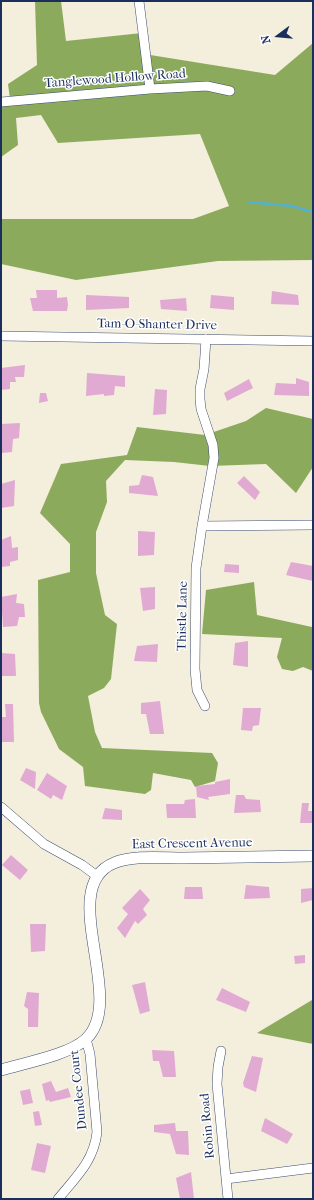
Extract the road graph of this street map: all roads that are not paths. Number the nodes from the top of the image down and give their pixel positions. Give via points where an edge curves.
1 (140, 1) edge
2 (150, 89) junction
3 (230, 92) dead end
4 (1, 102) edge
5 (1, 336) edge
6 (206, 339) junction
7 (313, 341) edge
8 (313, 525) edge
9 (202, 526) junction
10 (205, 706) dead end
11 (1, 807) edge
12 (313, 856) edge
13 (97, 876) junction
14 (86, 1039) junction
15 (221, 1051) dead end
16 (1, 1070) edge
17 (313, 1168) edge
18 (226, 1179) junction
19 (58, 1199) edge
20 (228, 1199) edge

1 - 2 street
2 - 3 street, Tanglewood Hollow Road via 207,86
2 - 4 street, Tanglewood Hollow Road
5 - 6 street, Tam-O-Shanter Drive
6 - 7 street, Tam-O-Shanter Drive
6 - 9 street, Thistle Lane via 200,399 213,445 214,465
8 - 9 street
9 - 10 street, Thistle Lane via 196,568 195,670 198,690
11 - 13 street via 44,844
12 - 13 street, East Crescent Avenue via 128,859 108,866
13 - 14 street via 90,891 89,902 100,1000 97,1023
14 - 16 street via 64,1052
14 - 19 street, Dundee Court via 90,1054 96,1144 85,1166
15 - 18 street, Robin Road via 217,1084
17 - 18 street
18 - 20 street, Robin Road

